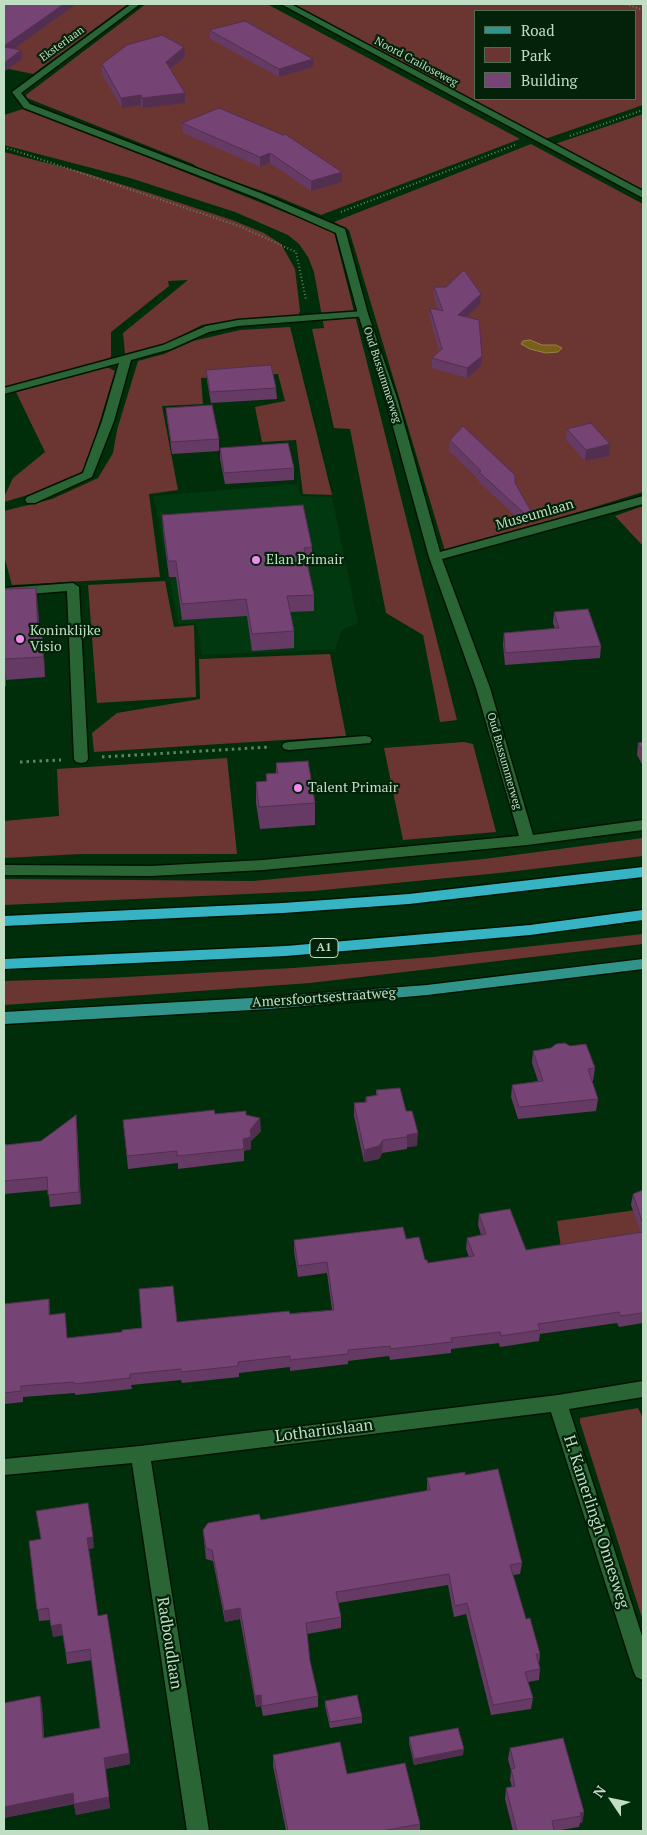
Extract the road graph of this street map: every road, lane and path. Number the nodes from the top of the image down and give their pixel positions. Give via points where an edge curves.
1 (136, 4) edge
2 (285, 4) edge
3 (626, 4) edge
4 (643, 10) edge
5 (27, 106) joint
6 (643, 110) edge
7 (534, 138) junction
8 (546, 144) junction
9 (4, 147) edge
10 (643, 195) edge
11 (319, 220) junction
12 (363, 314) junction
13 (310, 318) junction
14 (126, 358) junction
15 (4, 391) edge
16 (31, 500) dead end
17 (643, 500) edge
18 (435, 557) junction
19 (4, 592) edge
20 (365, 740) dead end
21 (289, 746) joint
22 (81, 759) junction
23 (20, 762) dead end
24 (643, 825) edge
25 (527, 840) junction
26 (4, 870) edge
27 (643, 872) edge
28 (643, 915) edge
29 (4, 921) edge
30 (4, 964) edge
31 (643, 964) edge
32 (4, 1018) edge
33 (643, 1389) edge
34 (558, 1403) junction
35 (140, 1454) junction
36 (4, 1467) edge
37 (643, 1670) edge
38 (198, 1831) edge

1 - 5 street, Eksterlaan via 16,92
2 - 7 street, Noord Crailoseweg
3 - 4 path
5 - 11 street, Oud Bussummerweg
6 - 8 path
7 - 8 street, Noord Crailoseweg
7 - 11 path
8 - 10 street, Noord Crailoseweg
9 - 13 path via 239,226 296,252
11 - 12 street, Oud Bussummerweg via 341,231
12 - 13 street
12 - 18 street, Oud Bussummerweg via 392,398
13 - 14 street via 238,323 206,329 167,347
14 - 15 street
14 - 16 street via 88,475
17 - 18 street, Museumlaan
18 - 25 street, Oud Bussummerweg via 482,688
19 - 22 street via 73,587
20 - 21 street
21 - 22 path
22 - 23 path
24 - 25 street
25 - 26 street via 263,866 151,871
27 - 29 highway via 409,899
28 - 30 highway, A1 via 530,930 286,951
31 - 32 main road, Amersfoortsestraatweg via 417,991
33 - 34 street, Lothariuslaan
34 - 35 street, Lothariuslaan
34 - 37 street, H. Kamerlingh Onnesweg
35 - 36 street, Lothariuslaan
35 - 38 street, Radboudlaan

